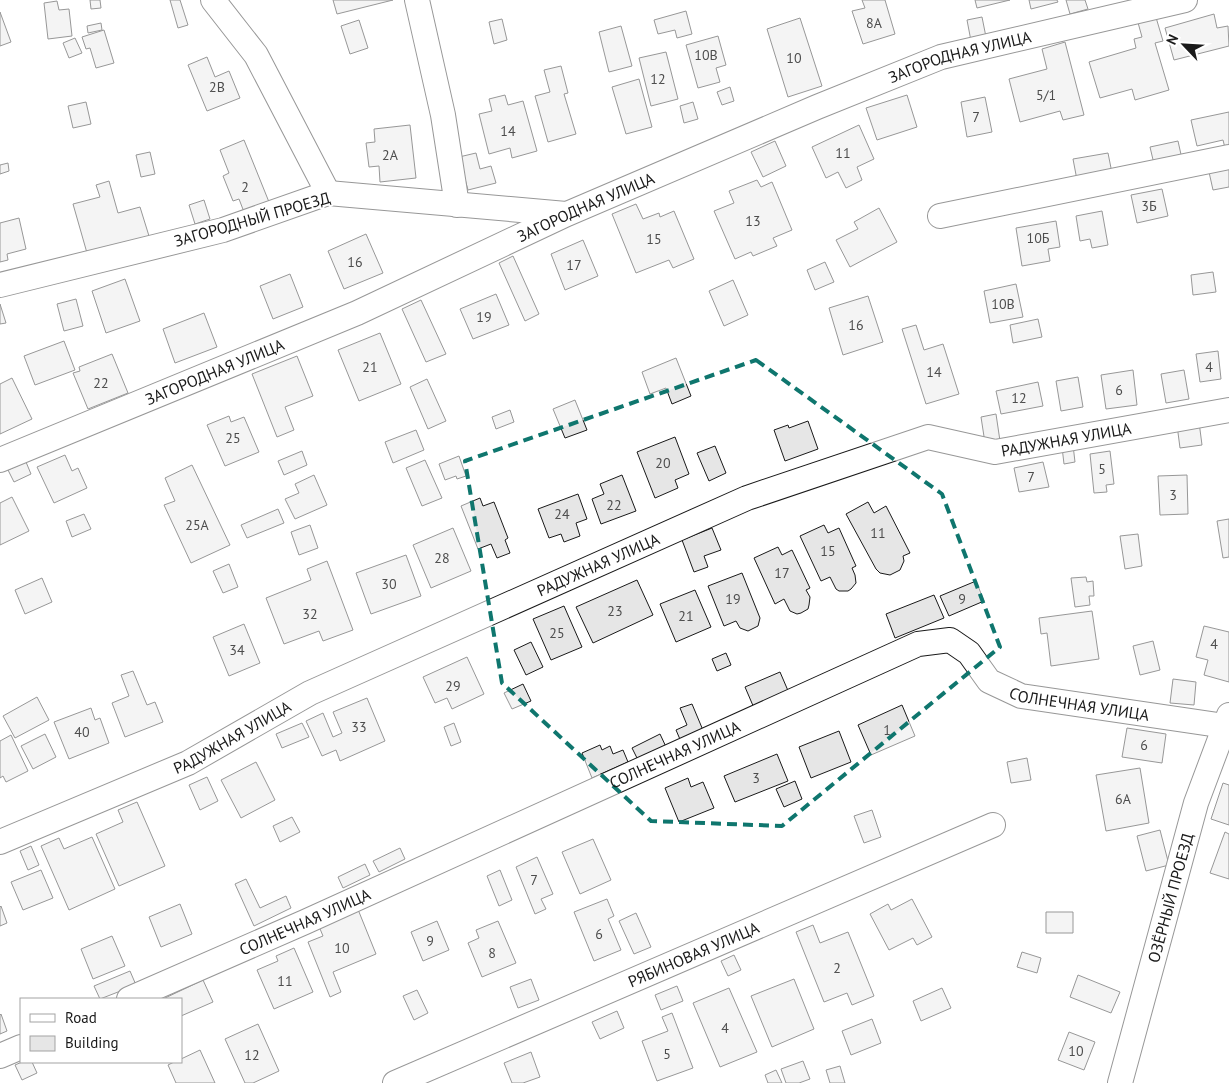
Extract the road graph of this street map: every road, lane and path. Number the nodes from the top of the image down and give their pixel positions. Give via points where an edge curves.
1 (213, 0) edge
2 (418, 0) edge
3 (1185, 0) edge
4 (1229, 157) edge
5 (328, 193) junction
6 (457, 205) junction
7 (567, 214) junction
8 (940, 216) dead end
9 (0, 285) edge
10 (1229, 410) edge
11 (0, 460) edge
12 (1227, 720) edge
13 (993, 825) dead end
14 (0, 842) edge
15 (131, 998) edge
16 (20, 1047) edge
17 (0, 1056) edge
18 (395, 1083) edge
19 (1120, 1083) edge

1 - 5 street via 256,55
2 - 6 street via 443,115
3 - 7 street, ЗАГОРОДНАЯ УЛИЦА via 941,56
4 - 8 street
5 - 6 street, ЗАГОРОДНЫЙ ПРОЕЗД
5 - 9 street, ЗАГОРОДНЫЙ ПРОЕЗД via 223,230
6 - 7 street, ЗАГОРОДНЫЙ ПРОЕЗД
7 - 11 street, ЗАГОРОДНАЯ УЛИЦА via 357,312
10 - 14 street, РАДУЖНАЯ УЛИЦА via 995,452 928,437 747,498 310,693 188,762
12 - 15 street, СОЛНЕЧНАЯ УЛИЦА via 1021,696 989,681 969,653 950,640 918,644
12 - 19 street, ОЗЁРНЫЙ ПРОЕЗД via 1196,803
13 - 18 street, РЯБИНОВАЯ УЛИЦА
16 - 17 street

